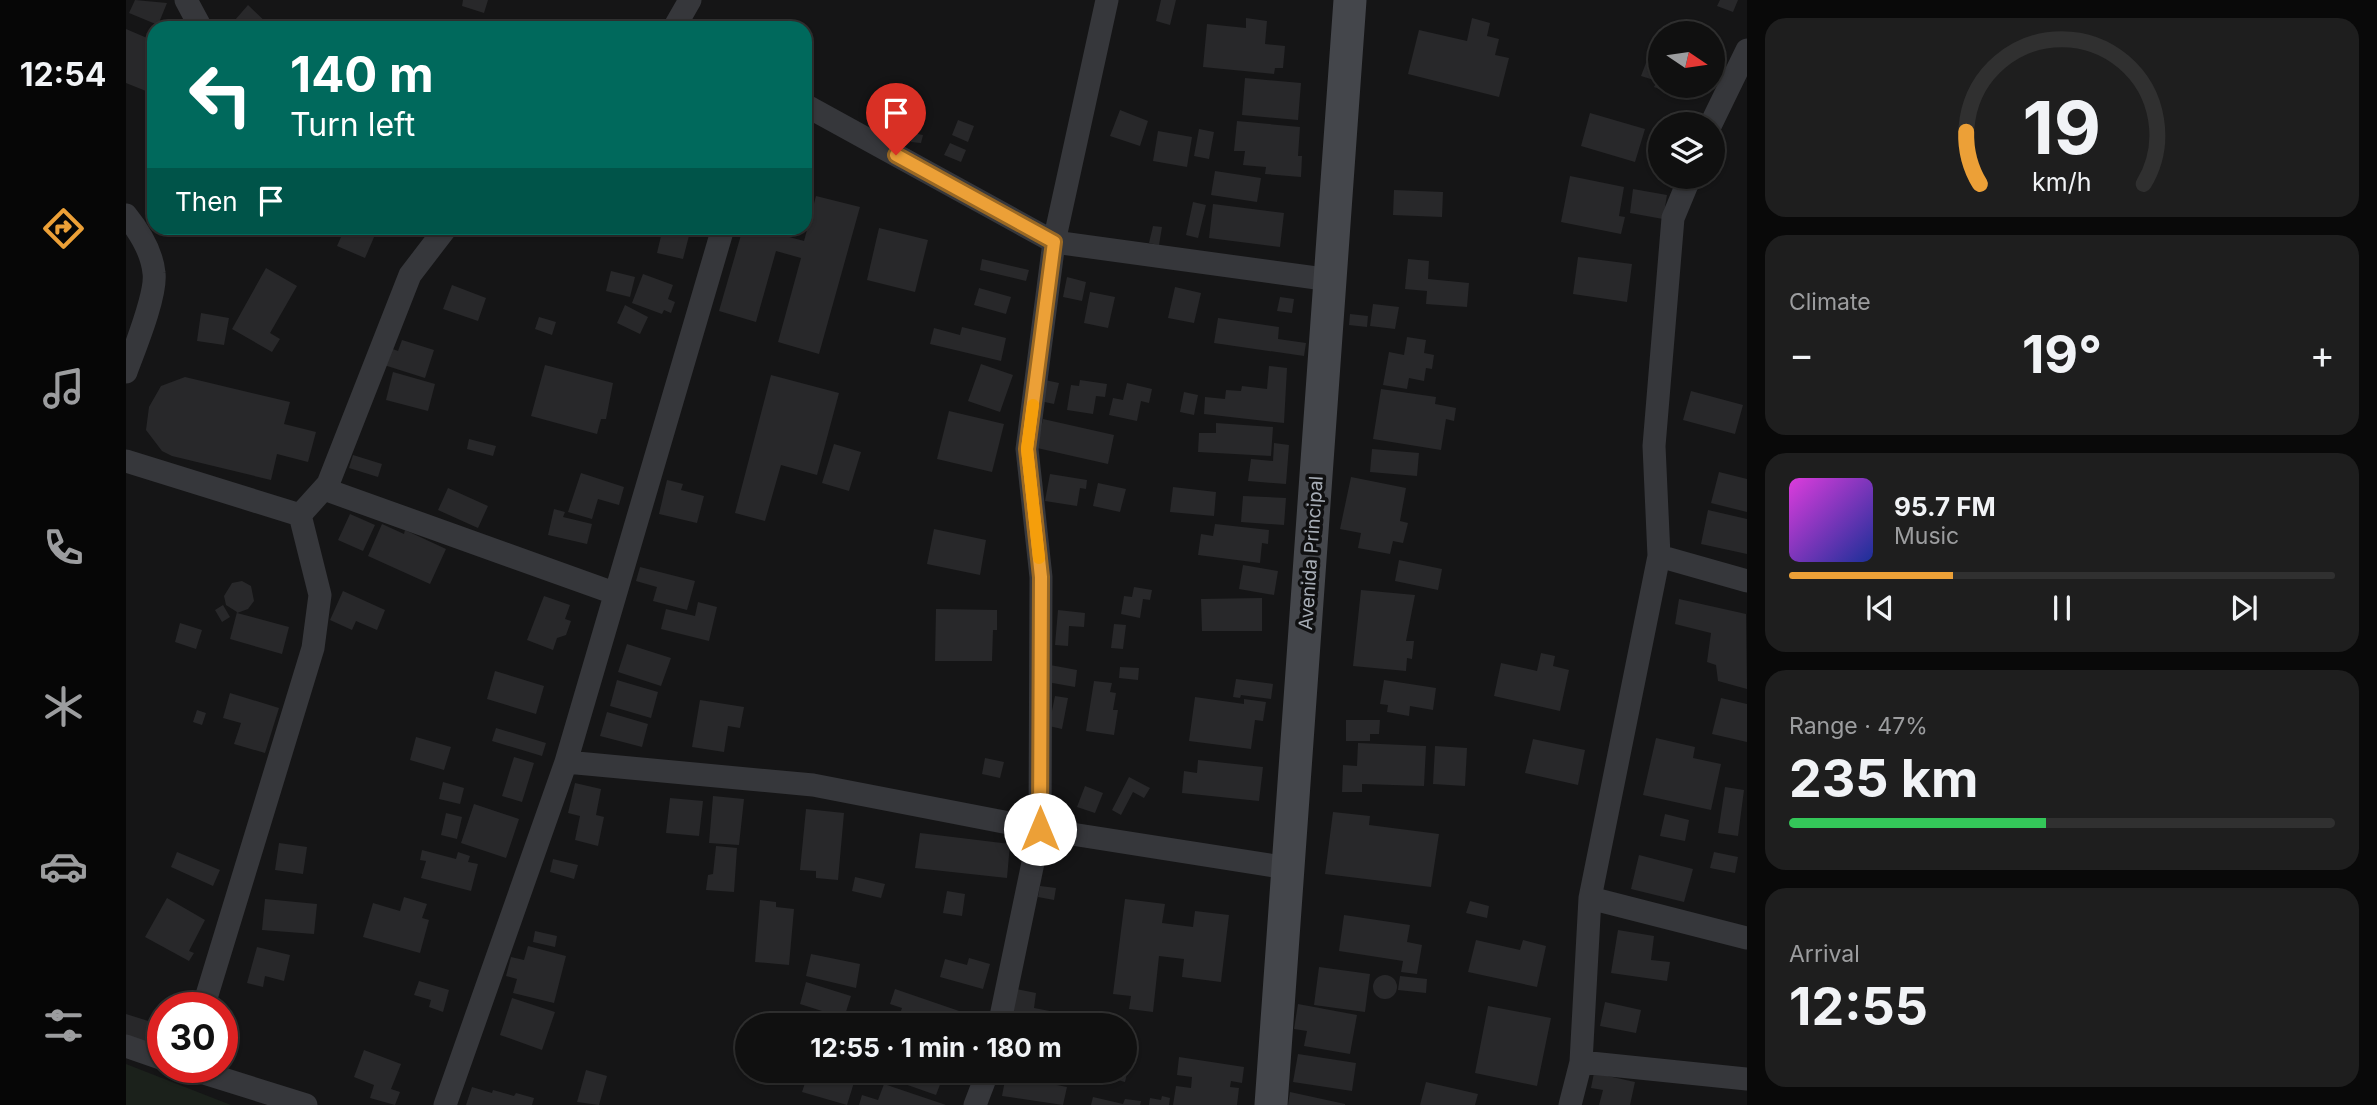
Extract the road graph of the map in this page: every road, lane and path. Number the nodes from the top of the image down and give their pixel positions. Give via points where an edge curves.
1 (186, 0) edge
2 (1350, 0) edge
3 (1100, 3) edge
4 (197, 21) edge
5 (1747, 50) edge
6 (812, 110) edge
7 (1717, 112) edge
8 (1684, 189) edge
9 (126, 215) edge
10 (441, 235) edge
11 (721, 235) edge
12 (1054, 242) junction
13 (1331, 281) junction
14 (126, 372) edge
15 (126, 461) edge
16 (324, 489) junction
17 (300, 515) junction
18 (1659, 556) junction
19 (1747, 581) edge
20 (614, 593) junction
21 (566, 762) junction
22 (1040, 829) junction
23 (1288, 868) junction
24 (1590, 898) junction
25 (1747, 938) edge
26 (208, 992) edge
27 (1002, 1013) edge
28 (126, 1046) edge
29 (147, 1053) edge
30 (1581, 1062) junction
31 (1747, 1079) edge
32 (236, 1083) edge
33 (983, 1083) edge
34 (306, 1105) edge
35 (445, 1105) edge
36 (975, 1105) edge
37 (1271, 1105) edge
38 (1570, 1105) edge

1 - 4 street
2 - 13 main road, Avenida Principal
3 - 12 street
5 - 7 street
6 - 12 street
8 - 18 street via 1673,218 1654,446
9 - 14 street via 140,232 155,274
10 - 16 street via 410,275
11 - 20 street
12 - 13 street
12 - 22 street via 1027,449 1041,577
13 - 23 main road, Avenida Principal
15 - 17 street
16 - 17 street
16 - 20 street
17 - 26 street via 320,595 313,648
18 - 19 street
18 - 24 street
20 - 21 street
21 - 22 street via 813,785
21 - 35 street
22 - 23 street
22 - 27 street
23 - 37 main road, Avenida Principal
24 - 25 street
24 - 30 street
28 - 29 street
30 - 31 street
30 - 38 street
32 - 34 street
33 - 36 street

